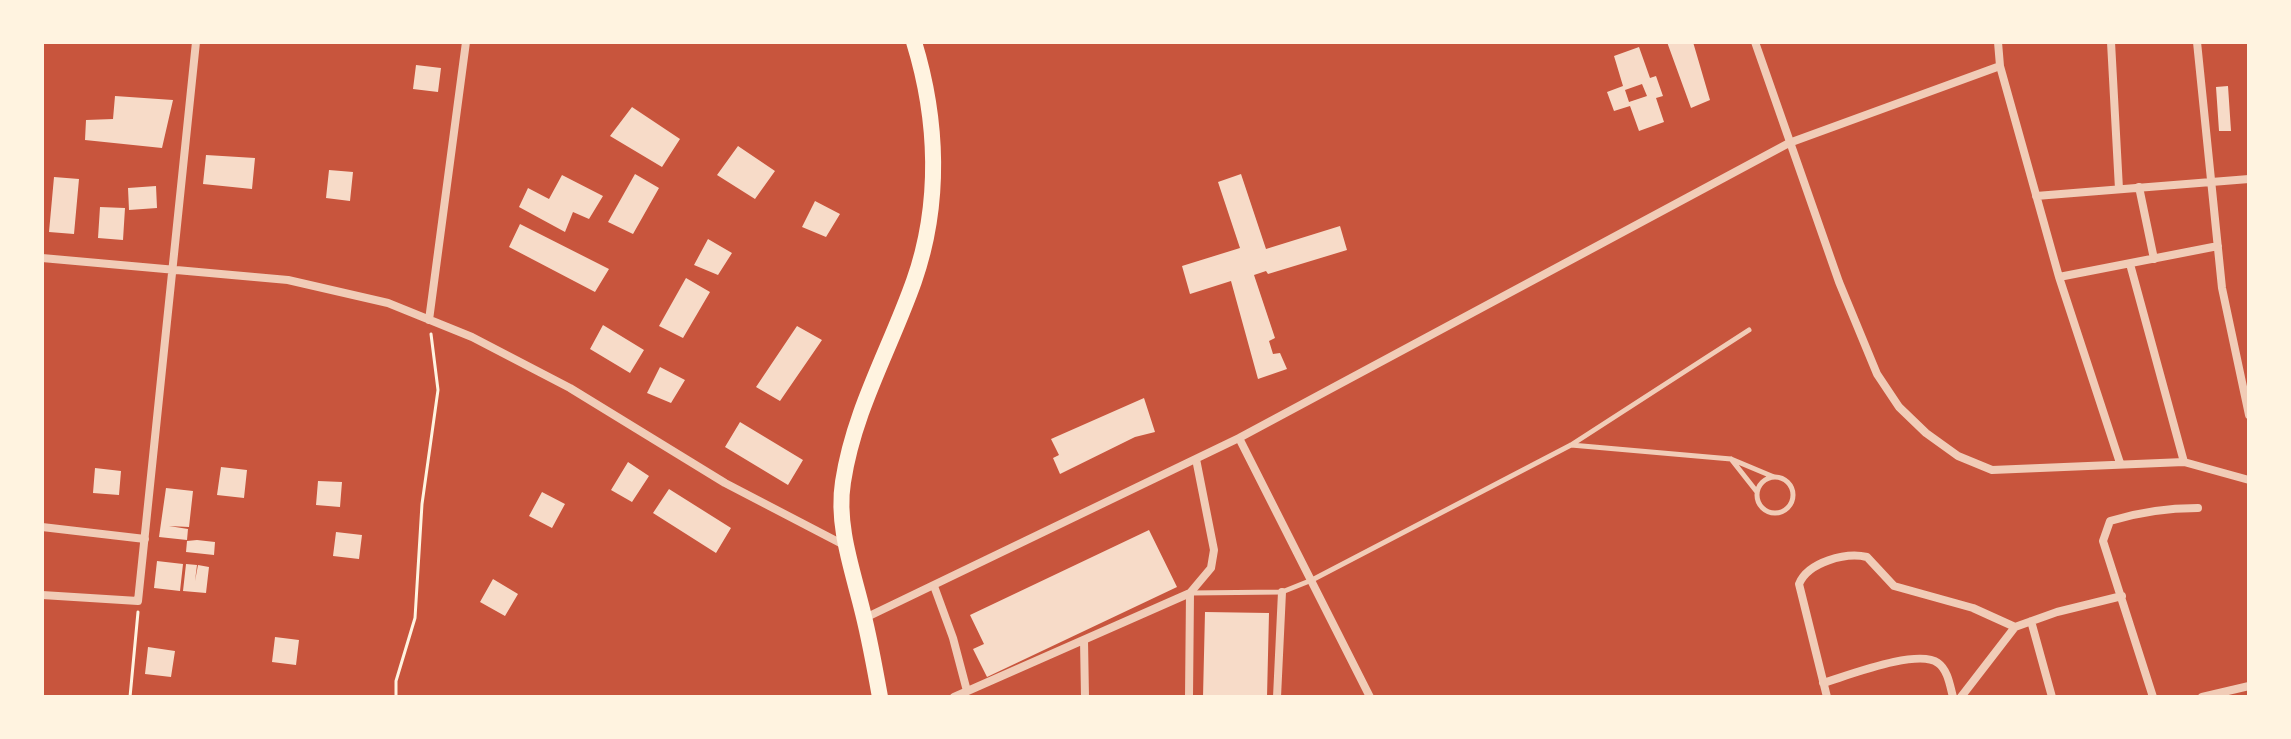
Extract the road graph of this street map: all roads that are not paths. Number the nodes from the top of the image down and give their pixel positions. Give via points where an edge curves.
1 (196, 42) edge
2 (466, 42) edge
3 (914, 42) edge
4 (1755, 42) edge
5 (1998, 42) edge
6 (2111, 42) edge
7 (2197, 42) edge
8 (2000, 66) junction
9 (1789, 143) junction
10 (2249, 179) edge
11 (2210, 182) junction
12 (2139, 187) junction
13 (2119, 189) junction
14 (2036, 196) junction
15 (2218, 246) junction
16 (42, 258) edge
17 (2154, 259) junction
18 (2130, 264) junction
19 (173, 270) junction
20 (2059, 277) junction
21 (429, 320) junction
22 (1749, 330) dead end
23 (2249, 415) edge
24 (1239, 438) junction
25 (1571, 445) junction
26 (1196, 459) junction
27 (1731, 459) junction
28 (2184, 462) junction
29 (2120, 463) junction
30 (1774, 477) junction
31 (2249, 480) edge
32 (1758, 493) junction
33 (2198, 508) dead end
34 (42, 527) edge
35 (145, 539) junction
36 (846, 546) junction
37 (1312, 580) junction
38 (934, 586) junction
39 (1282, 592) junction
40 (1190, 593) junction
41 (42, 595) edge
42 (2122, 596) junction
43 (864, 618) junction
44 (2031, 621) junction
45 (2015, 627) junction
46 (1084, 640) junction
47 (1823, 683) junction
48 (2249, 686) edge
49 (967, 691) junction
50 (880, 697) edge
51 (954, 697) edge
52 (1085, 697) edge
53 (1189, 697) edge
54 (1277, 697) edge
55 (1370, 697) edge
56 (1827, 697) edge
57 (1953, 697) edge
58 (1961, 697) edge
59 (2052, 697) edge
60 (2153, 697) edge
61 (2202, 697) edge

1 - 19 street
2 - 21 street
3 - 36 main road via 928,104 933,198 914,280 851,440 842,491
4 - 9 street
5 - 8 street
6 - 13 street
7 - 11 street
8 - 9 street
8 - 14 street
9 - 24 street
9 - 29 street via 1877,374 1899,407 1975,466 1992,470
10 - 11 street
11 - 12 street
11 - 15 street
12 - 13 street
12 - 17 street
13 - 14 street
14 - 20 street
15 - 17 street
15 - 23 street via 2226,323
16 - 19 street
17 - 18 street
18 - 20 street
18 - 28 street
19 - 21 street via 288,280 388,303
19 - 35 street
20 - 29 street
21 - 36 street via 570,388 725,483
22 - 25 lane
24 - 26 street
24 - 37 street
25 - 27 lane
25 - 37 lane
26 - 38 street
26 - 40 street via 1214,550 1211,568
27 - 30 lane
27 - 32 lane
28 - 29 street
28 - 31 street
30 - 32 lane via 1763,482
30 - 32 lane via 1792,489 1790,506 1769,512 1760,505
33 - 42 street via 2168,508 2110,521 2103,541
34 - 35 street
35 - 41 street via 138,601
36 - 43 main road
37 - 39 lane
37 - 55 street
38 - 43 street
38 - 49 street
39 - 40 lane
39 - 54 street
40 - 46 street
40 - 53 street
42 - 44 street
42 - 60 street
43 - 50 main road
44 - 45 street
44 - 59 street
45 - 47 street via 1973,608 1894,586 1867,557 1839,558 1809,570 1799,584
45 - 58 street
46 - 49 street
46 - 52 street
47 - 56 street
47 - 57 street via 1927,658 1945,671
48 - 61 street
49 - 51 street

